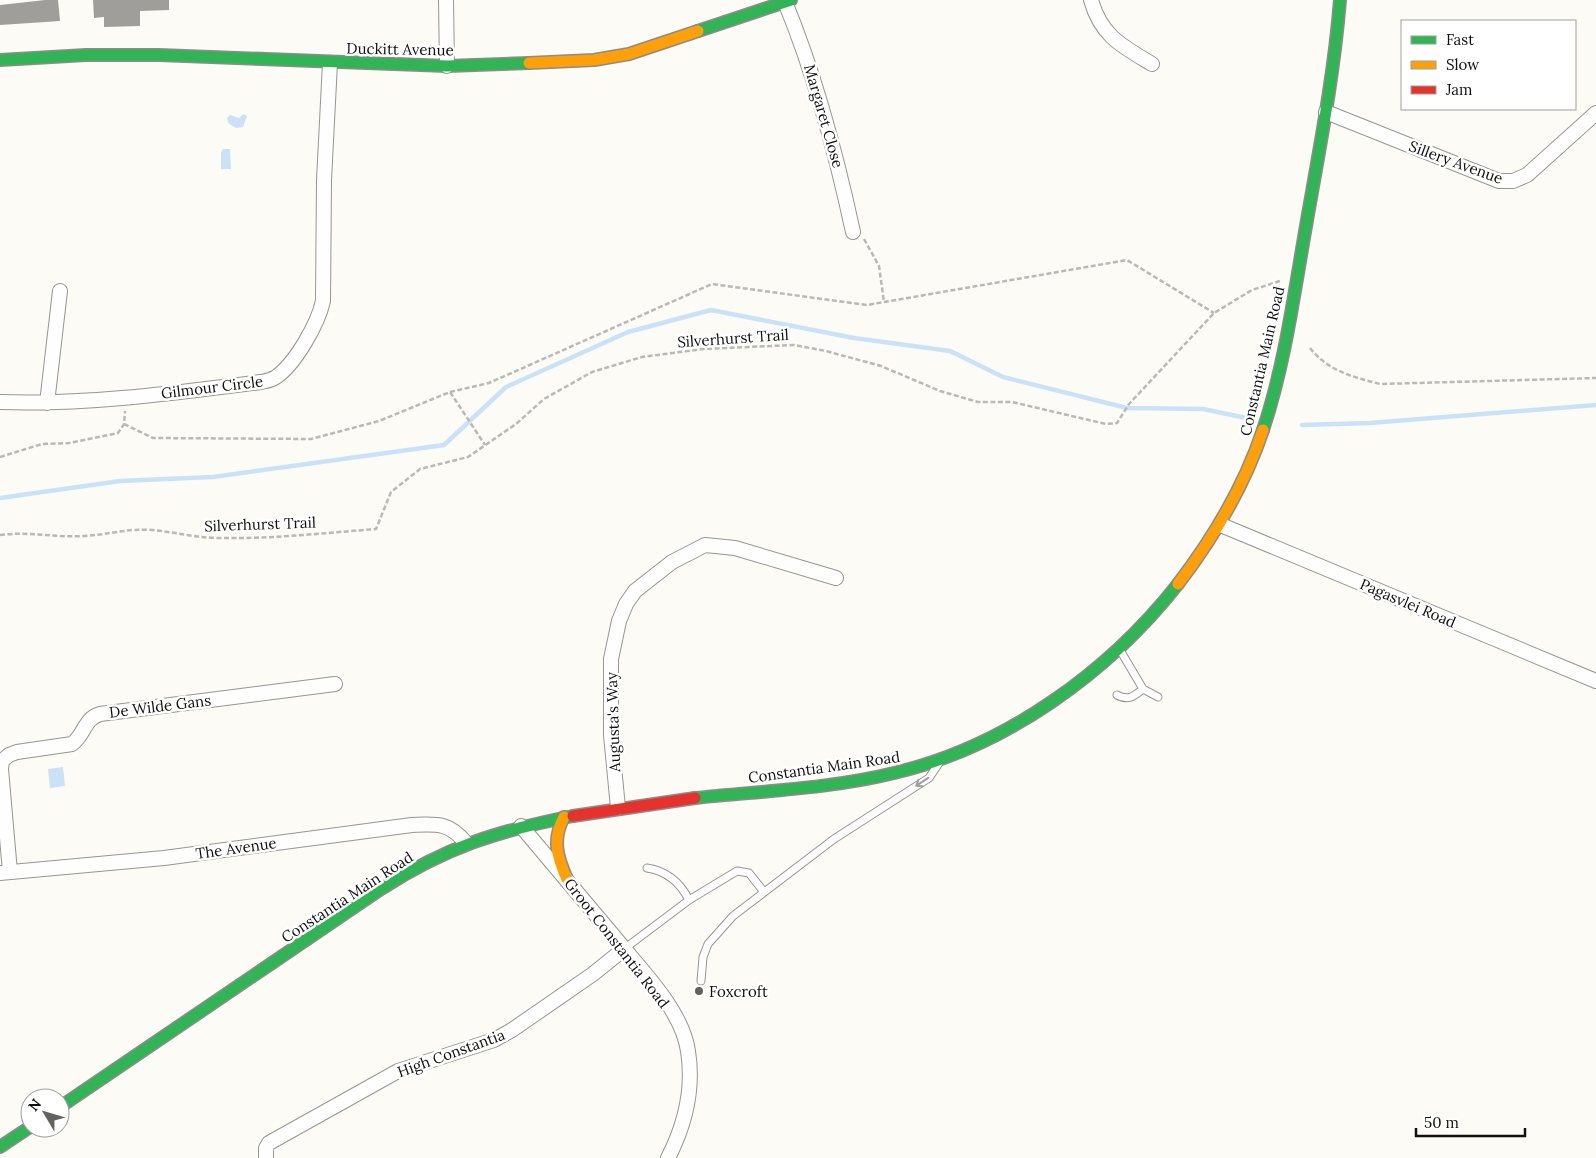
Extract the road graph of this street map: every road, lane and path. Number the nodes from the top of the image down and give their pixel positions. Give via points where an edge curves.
1 (446, 0) edge
2 (1091, 0) edge
3 (1340, 0) edge
4 (788, 1) edge
5 (0, 60) edge
6 (330, 63) junction
7 (1152, 64) dead end
8 (448, 66) junction
9 (1326, 112) junction
10 (1596, 113) edge
11 (853, 232) joint
12 (1286, 279) dead end
13 (60, 291) dead end
14 (884, 302) junction
15 (1214, 313) junction
16 (1310, 348) dead end
17 (1596, 378) edge
18 (450, 392) junction
19 (127, 398) junction
20 (0, 402) edge
21 (47, 403) junction
22 (124, 424) junction
23 (485, 445) junction
24 (0, 457) edge
25 (1221, 525) junction
26 (0, 534) edge
27 (836, 578) dead end
28 (1118, 648) junction
29 (1596, 681) edge
30 (335, 684) dead end
31 (1143, 689) junction
32 (1117, 695) dead end
33 (1158, 696) dead end
34 (941, 758) junction
35 (1, 760) edge
36 (618, 808) junction
37 (564, 817) junction
38 (521, 826) junction
39 (466, 843) junction
40 (647, 868) dead end
41 (5, 872) edge
42 (567, 879) junction
43 (764, 892) junction
44 (689, 900) junction
45 (624, 949) junction
46 (701, 981) dead end
47 (70, 1100) edge
48 (20, 1134) edge
49 (0, 1147) edge
50 (266, 1158) edge
51 (668, 1158) edge

1 - 8 street
2 - 7 street via 1095,16 1107,34
3 - 9 main road, Constantia Main Road
4 - 8 main road, Duckitt Avenue via 611,58 542,64
4 - 11 street, Margaret Close via 831,134
5 - 6 main road, Duckitt Avenue via 160,55
6 - 8 main road, Duckitt Avenue
6 - 19 street, Gilmour Circle via 324,180 323,301 319,318 295,356 275,378
9 - 10 street, Sillery Avenue via 1499,181 1513,181 1538,167
9 - 25 main road, Constantia Main Road via 1270,406 1258,446
11 - 14 path via 863,238 875,255
12 - 15 path via 1252,290
13 - 21 street
14 - 15 path via 1127,260
14 - 18 path via 867,305 712,284 488,382
15 - 23 path, Silverhurst Trail via 1128,404 1117,423 1106,424 1012,402 978,402 940,391 881,366 826,350 794,345 642,357 592,372 544,399
16 - 17 path via 1333,369 1380,384
18 - 22 path via 379,420 311,439 153,438
18 - 23 path
19 - 21 street, Gilmour Circle
19 - 22 path
20 - 21 street, Gilmour Circle
22 - 24 path via 118,433 70,444 42,444
23 - 26 path, Silverhurst Trail via 468,457 420,469 391,492 376,529 251,538 191,537 152,530 120,530 85,536
25 - 28 main road, Constantia Main Road via 1181,582
25 - 29 street, Pagasvlei Road
27 - 36 street, Augusta's Way via 735,548 705,545 672,562 639,587 626,604 610,659 611,735
28 - 31 lane
28 - 34 main road, Constantia Main Road via 1029,716 973,746
30 - 35 street, De Wilde Gans via 100,714 90,718 72,744 17,752
31 - 32 lane via 1126,699
31 - 33 lane
34 - 36 main road, Constantia Main Road via 908,770 837,783
34 -> 43 lane via 929,778 834,839
35 - 41 street
36 - 37 main road, Constantia Main Road
37 - 38 main road, Constantia Main Road
37 - 42 main road via 555,845
38 - 39 main road, Constantia Main Road
38 - 42 street, Groot Constantia Road
39 - 41 street, The Avenue via 446,827 412,826 164,858
39 - 47 main road, Constantia Main Road via 391,883
40 - 44 lane via 672,877
42 - 45 street, Groot Constantia Road
43 - 44 lane via 743,870
43 - 46 lane via 733,916 708,944
44 - 45 lane
45 - 50 street, High Constantia via 586,980 512,1030 494,1040 398,1071 270,1143 266,1148
45 - 51 street, Groot Constantia Road via 660,993 680,1026 688,1050 688,1103
48 - 49 main road

